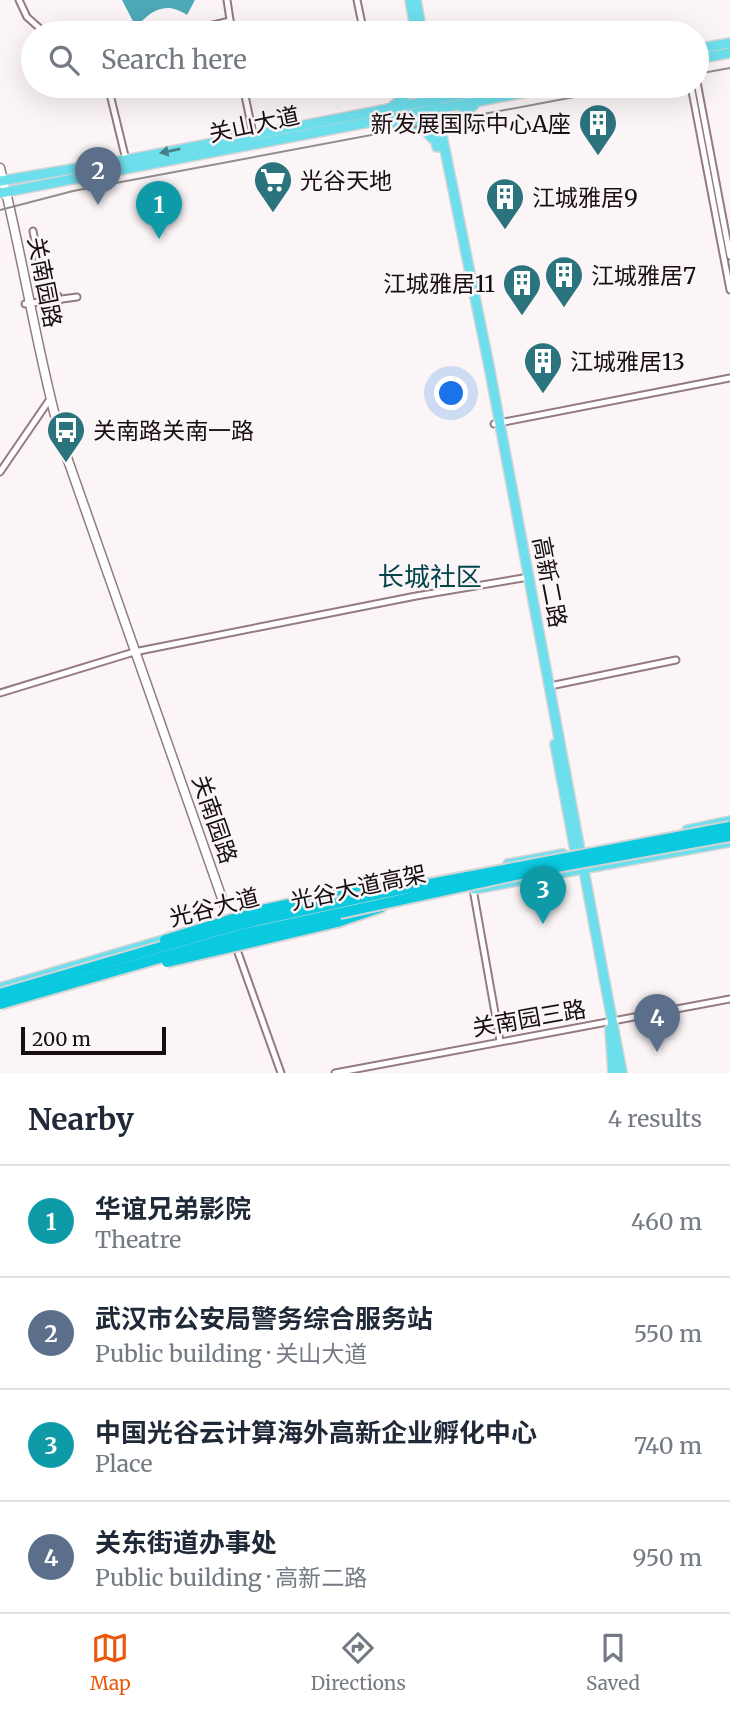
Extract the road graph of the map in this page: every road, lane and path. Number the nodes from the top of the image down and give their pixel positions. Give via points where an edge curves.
1 (19, 0) edge
2 (227, 0) edge
3 (357, 0) edge
4 (410, 0) edge
5 (416, 0) edge
6 (32, 21) edge
7 (230, 21) edge
8 (361, 21) edge
9 (414, 21) edge
10 (420, 21) edge
11 (730, 43) edge
12 (709, 47) edge
13 (730, 53) edge
14 (709, 57) edge
15 (111, 98) edge
16 (246, 98) edge
17 (403, 98) edge
18 (430, 98) edge
19 (432, 98) edge
20 (456, 98) edge
21 (499, 98) edge
22 (693, 98) edge
23 (700, 98) edge
24 (479, 102) junction
25 (432, 105) junction
26 (392, 107) junction
27 (378, 122) junction
28 (440, 132) junction
29 (253, 134) junction
30 (438, 149) junction
31 (126, 160) junction
32 (0, 168) edge
33 (2, 189) edge
34 (33, 232) dead end
35 (730, 256) edge
36 (730, 290) edge
37 (77, 297) dead end
38 (59, 300) junction
39 (28, 304) junction
40 (730, 377) edge
41 (49, 400) junction
42 (497, 423) junction
43 (0, 472) edge
44 (527, 577) junction
45 (135, 652) junction
46 (676, 660) dead end
47 (550, 686) junction
48 (0, 693) edge
49 (730, 821) edge
50 (730, 827) edge
51 (572, 835) junction
52 (730, 836) edge
53 (730, 842) edge
54 (579, 852) junction
55 (552, 855) junction
56 (581, 868) junction
57 (418, 883) junction
58 (473, 889) junction
59 (389, 904) junction
60 (229, 921) junction
61 (232, 934) junction
62 (141, 951) junction
63 (106, 973) junction
64 (0, 988) edge
65 (0, 994) edge
66 (730, 999) edge
67 (0, 1004) edge
68 (612, 1021) junction
69 (500, 1041) junction
70 (281, 1073) edge
71 (335, 1073) edge
72 (613, 1073) edge
73 (622, 1073) edge

1 - 6 street
2 - 7 street
3 - 8 street
4 - 9 main road
5 - 10 main road
11 - 12 main road
13 - 14 main road
15 - 31 street
16 - 29 street
17 - 26 main road
18 - 25 main road
19 - 25 main road
20 - 25 main road, 关山大道
21 - 24 main road, 关山大道
22 - 36 street
23 - 35 street
24 - 25 main road, 关山大道
24 - 28 main road
25 - 26 main road, 关山大道
25 - 27 main road, 关山大道
25 - 28 main road, 高新二路
25 - 30 main road, 高新二路
26 - 29 main road, 关山大道
27 - 30 main road via 421,126
27 - 33 main road, 关山大道
28 - 42 main road, 高新二路
29 -> 31 main road, 关山大道
30 - 42 main road, 高新二路
31 - 33 main road, 关山大道
32 - 33 main road, 关南园路
33 - 39 main road, 关南园路
34 - 38 street via 45,293
37 - 38 street
38 - 39 street
39 - 41 main road, 关南园路
40 - 42 street
41 - 43 street
41 - 45 main road, 关南园路 via 60,447
42 - 44 main road, 高新二路
44 - 45 street
44 - 47 main road, 高新二路
44 - 51 main road, 高新二路
45 - 48 street
45 - 60 main road, 关南园路
46 - 47 street
47 - 54 main road, 高新二路
49 - 54 main road, 光谷大道
50 - 62 highway, 光谷大道高架, bridge via 382,894
51 - 54 main road, 高新二路
51 - 55 main road via 568,848
52 - 63 highway, 光谷大道高架, bridge via 384,902 239,935
53 - 56 main road, 光谷大道
54 - 55 main road, 光谷大道
54 - 56 main road, 高新二路
55 - 57 main road, 光谷大道
56 - 58 main road, 光谷大道
56 - 68 main road, 高新二路
57 - 60 main road, 光谷大道
57 - 62 highway, bridge via 327,896 201,927
58 - 59 main road, 光谷大道
58 - 69 street
59 - 61 main road, 光谷大道
59 - 63 highway, bridge via 337,922
60 - 61 main road, 关南园路
60 - 64 main road, 光谷大道
61 - 67 main road, 光谷大道
61 - 70 street
62 - 65 highway, 光谷大道高架, bridge
63 - 67 highway, 光谷大道高架, bridge
66 - 68 street, 关南园三路
68 - 69 street, 关南园三路
68 - 72 main road, 高新二路
68 - 73 main road, 高新二路
69 - 71 street, 关南园三路

